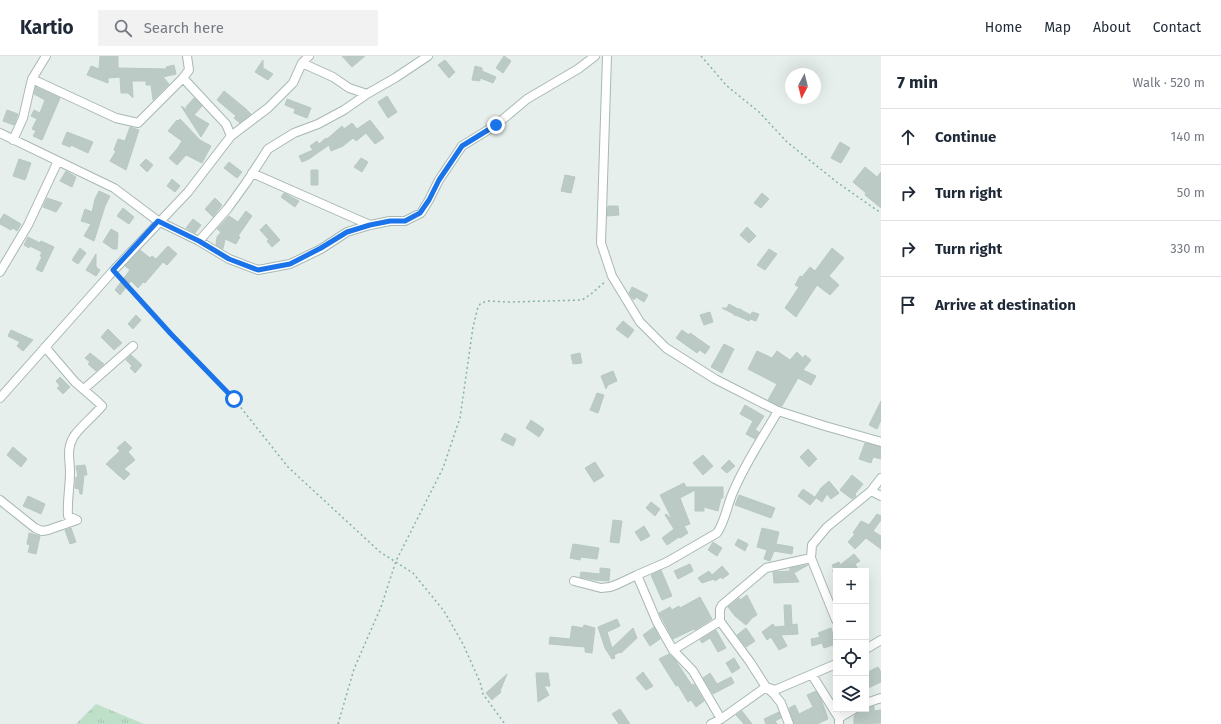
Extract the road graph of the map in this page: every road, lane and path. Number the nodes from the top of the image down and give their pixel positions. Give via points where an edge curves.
1 (46, 56) edge
2 (187, 56) edge
3 (309, 56) edge
4 (428, 56) edge
5 (595, 56) edge
6 (607, 56) edge
7 (701, 56) edge
8 (302, 63) junction
9 (183, 78) junction
10 (32, 79) junction
11 (367, 94) junction
12 (0, 134) edge
13 (231, 136) junction
14 (13, 140) junction
15 (58, 161) junction
16 (252, 173) junction
17 (881, 213) edge
18 (158, 221) junction
19 (370, 225) junction
20 (199, 241) junction
21 (113, 270) junction
22 (0, 272) edge
23 (612, 276) junction
24 (133, 346) dead end
25 (45, 347) junction
26 (84, 389) junction
27 (1, 395) edge
28 (778, 411) junction
29 (881, 442) edge
30 (881, 478) edge
31 (871, 491) junction
32 (881, 496) edge
33 (0, 500) edge
34 (811, 558) junction
35 (396, 561) junction
36 (637, 575) junction
37 (574, 581) dead end
38 (833, 613) edge
39 (720, 621) junction
40 (881, 640) edge
41 (869, 647) edge
42 (673, 650) junction
43 (833, 665) edge
44 (812, 674) junction
45 (766, 687) junction
46 (881, 698) edge
47 (869, 702) edge
48 (850, 712) edge
49 (721, 719) junction
50 (839, 721) edge
51 (338, 724) edge
52 (504, 724) edge
53 (711, 724) edge
54 (789, 724) edge

1 - 10 street
2 - 9 street via 189,70
3 - 8 street
4 - 11 street
5 - 19 street via 527,99 496,125 462,146 420,213 405,221
6 - 23 street via 601,243
7 - 17 path via 727,86 759,112 787,142
8 - 11 street via 333,77 349,88
8 - 13 street via 293,83 268,108
9 - 10 street via 138,123 116,118
9 - 13 street via 226,124
10 - 14 street via 23,118
11 - 16 street via 344,110 294,133 268,149
12 - 14 street
13 - 18 street via 188,192
14 - 15 street
15 - 18 street via 114,188
15 - 22 street via 28,225
16 - 19 street
16 - 20 street via 228,208
18 - 20 street
18 - 21 street
19 - 20 street via 347,232 290,264 258,270 229,259
21 - 25 street
21 - 35 path via 234,399 288,467 380,552
23 - 28 street via 640,322 666,348 715,379
23 - 35 path via 582,300 481,303 473,328 460,418 442,468
24 - 26 street
25 - 26 street
25 - 27 street
26 - 33 street via 102,406 74,437 68,455 68,516 77,520 42,531
28 - 29 street
28 - 36 street via 732,492 723,525 718,533 667,562
30 - 31 street
31 - 32 street
31 - 34 street via 827,527 812,545
34 - 38 street
34 - 39 street via 766,568 722,605
35 - 51 path via 381,607 354,669
35 - 52 path via 413,573 444,611 463,644 483,694
36 - 37 street via 610,587 601,588
36 - 42 street via 657,622
39 - 42 street
39 - 45 street
40 - 41 street
42 - 49 street via 693,671
43 - 44 street
44 - 45 street via 775,690
44 - 50 street
45 - 49 street
45 - 54 street via 781,703
46 - 47 street
48 - 50 street
49 - 53 street

